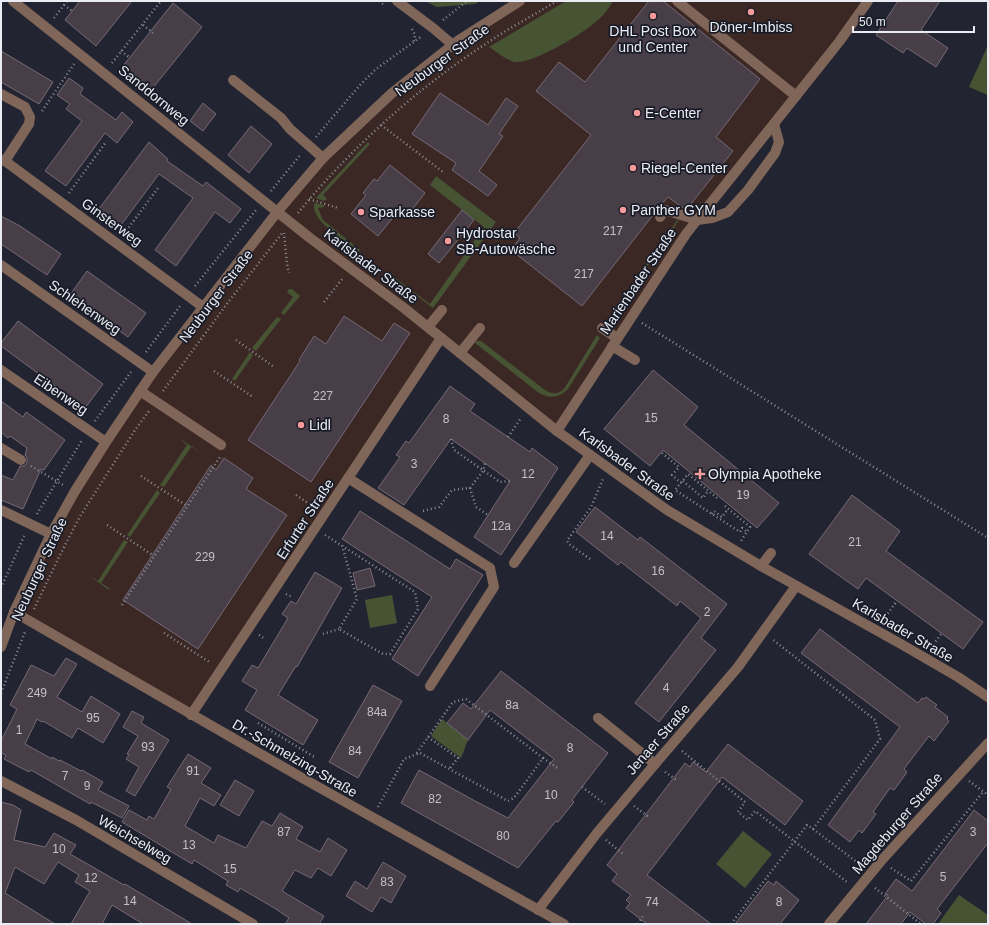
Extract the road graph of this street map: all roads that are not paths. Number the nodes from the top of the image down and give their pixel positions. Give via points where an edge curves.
1 (13, 1) edge
2 (397, 1) edge
3 (520, 1) edge
4 (677, 1) edge
5 (868, 1) edge
6 (453, 45) junction
7 (233, 80) dead end
8 (1, 94) edge
9 (796, 96) junction
10 (774, 124) junction
11 (323, 158) junction
12 (3, 161) edge
13 (278, 212) junction
14 (660, 217) dead end
15 (697, 220) junction
16 (1, 265) edge
17 (203, 307) junction
18 (442, 310) dead end
19 (428, 327) junction
20 (480, 328) dead end
21 (602, 328) dead end
22 (441, 338) junction
23 (614, 342) junction
24 (460, 353) junction
25 (635, 360) dead end
26 (1, 370) edge
27 (153, 372) junction
28 (140, 391) junction
29 (557, 431) junction
30 (106, 442) junction
31 (221, 445) dead end
32 (1, 448) edge
33 (590, 455) junction
34 (21, 460) road end
35 (348, 478) junction
36 (1, 510) edge
37 (50, 534) junction
38 (771, 553) dead end
39 (514, 563) dead end
40 (761, 566) junction
41 (796, 586) junction
42 (14, 612) junction
43 (1, 647) edge
44 (430, 686) dead end
45 (988, 697) edge
46 (191, 715) junction
47 (598, 718) dead end
48 (988, 743) edge
49 (655, 764) junction
50 (1, 781) edge
51 (538, 910) junction
52 (253, 924) edge
53 (564, 924) edge
54 (829, 924) edge

1 - 13 street, Sanddornweg
2 - 6 street
3 - 6 street, Neuburger Straße
4 - 9 street
5 - 9 street, Marienbader Straße
6 - 11 street, Neuburger Straße via 392,93
7 - 11 street via 281,118
8 - 12 street, Ginsterweg via 24,107 30,117
9 - 10 street, Marienbader Straße
10 - 15 street, Marienbader Straße
10 - 15 street via 779,142 775,153 748,190 728,212
11 - 13 street, Neuburger Straße
12 - 17 street, Ginsterweg
13 - 17 street, Neuburger Straße
13 - 19 street, Karlsbader Straße
14 - 15 street via 665,210
15 - 23 street, Marienbader Straße
16 - 27 street, Schlehenweg
17 - 27 street, Neuburger Straße
18 - 19 street
19 - 22 street, Karlsbader Straße
20 - 24 street
21 - 23 street
22 - 24 street, Karlsbader Straße
22 - 35 street, Erfurter Straße
23 - 25 street
23 - 29 street, Marienbader Straße
24 - 29 street, Karlsbader Straße
26 - 30 street, Eibenweg
27 - 28 street, Neuburger Straße
28 - 30 street, Neuburger Straße
28 - 31 street
29 - 33 street, Karlsbader Straße
30 - 37 street, Neuburger Straße
32 - 34 street
33 - 39 street
33 - 40 street, Karlsbader Straße via 667,510
35 - 44 street via 490,568 494,587
35 - 46 street, Erfurter Straße
36 - 37 street
37 - 42 street, Neuburger Straße
38 - 40 street
40 - 41 street, Karlsbader Straße
41 - 45 street, Karlsbader Straße via 958,677
41 - 49 street, Jenaer Straße via 738,668
42 - 43 street, Neuburger Straße
42 - 46 street, Dr.-Schmelzing-Straße
46 - 51 street, Dr.-Schmelzing-Straße
47 - 49 street
48 - 54 street, Magdeburger Straße via 881,861
49 - 51 street, Jenaer Straße via 597,833
50 - 52 street, Weichselweg via 76,820
51 - 53 street, Dr.-Schmelzing-Straße

